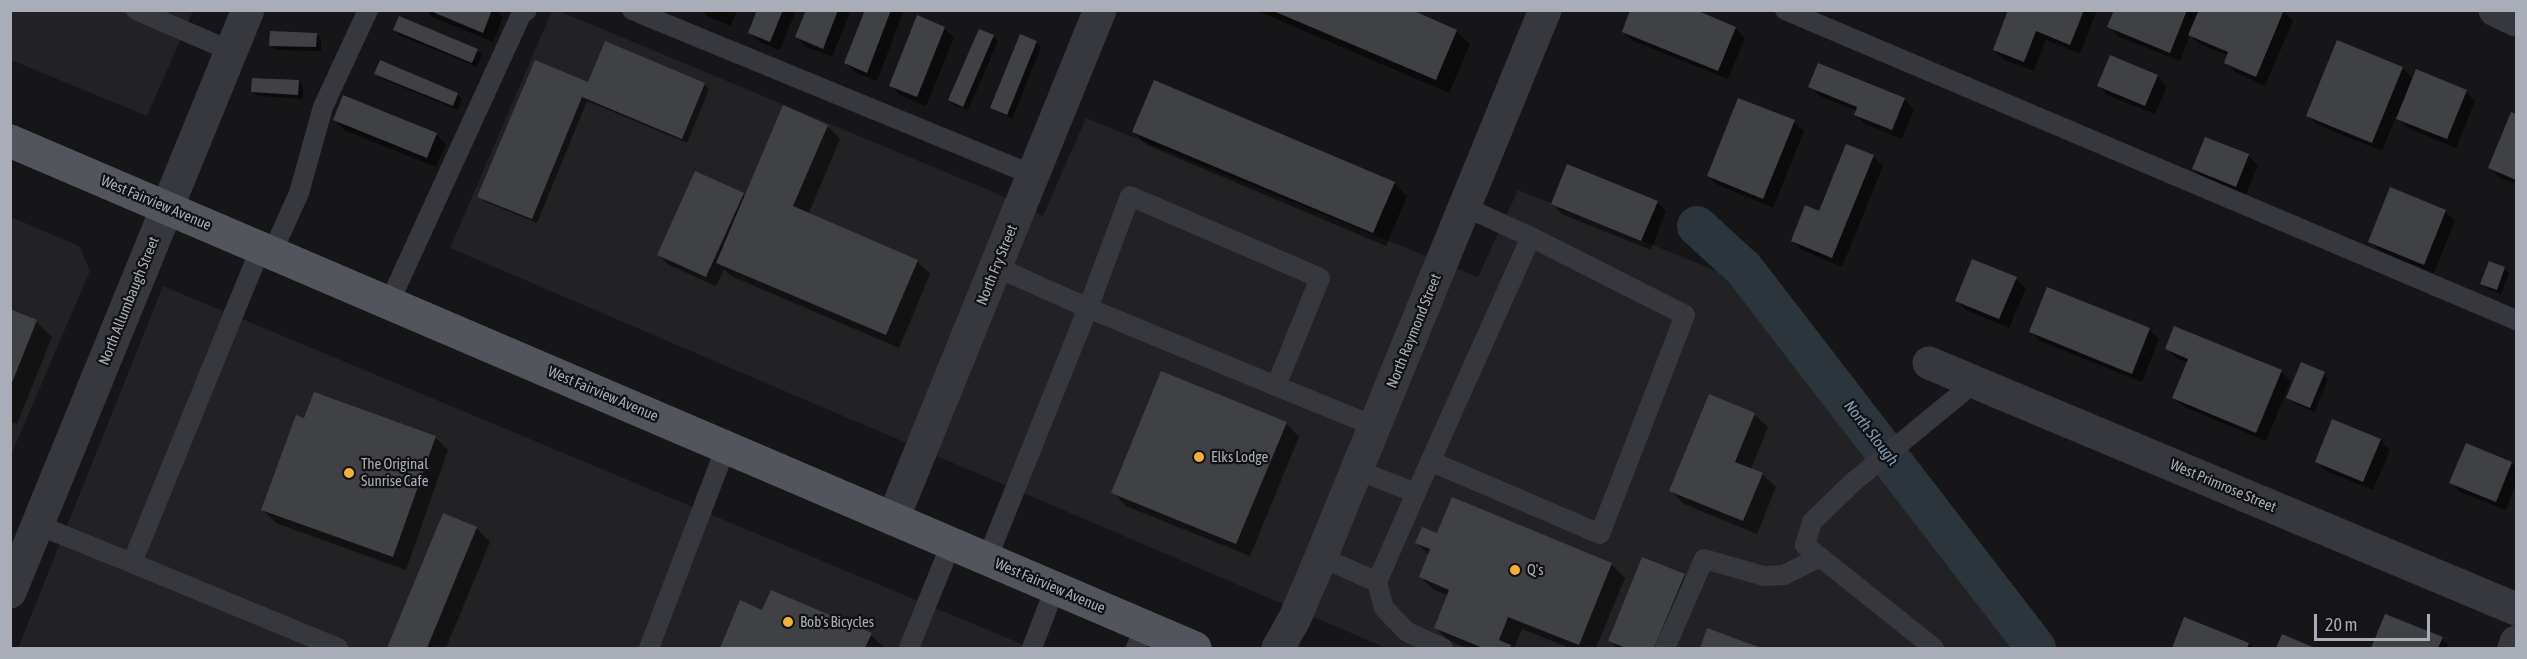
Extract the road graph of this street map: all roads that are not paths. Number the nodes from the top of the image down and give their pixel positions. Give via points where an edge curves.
1 (136, 10) edge
2 (248, 10) edge
3 (368, 10) edge
4 (527, 10) edge
5 (632, 10) edge
6 (1100, 10) edge
7 (1545, 10) edge
8 (1785, 10) edge
9 (2495, 10) edge
10 (2517, 20) edge
11 (231, 51) junction
12 (10, 141) edge
13 (1033, 175) junction
14 (1465, 207) junction
15 (168, 208) junction
16 (1531, 237) junction
17 (266, 250) junction
18 (996, 267) junction
19 (388, 303) junction
20 (1088, 308) junction
21 (2517, 320) edge
22 (1929, 363) dead end
23 (1975, 382) junction
24 (1276, 386) junction
25 (1374, 426) junction
26 (726, 447) junction
27 (1430, 461) junction
28 (1357, 470) junction
29 (1416, 493) junction
30 (893, 519) junction
31 (38, 525) junction
32 (951, 544) junction
33 (1321, 557) junction
34 (1820, 557) junction
35 (987, 559) junction
36 (132, 563) junction
37 (1377, 582) junction
38 (1055, 588) junction
39 (10, 592) edge
40 (2517, 609) edge
41 (1141, 638) edge
42 (2517, 642) edge
43 (338, 648) edge
44 (649, 648) edge
45 (909, 648) edge
46 (1032, 648) edge
47 (1192, 648) edge
48 (1278, 648) edge
49 (1443, 648) edge
50 (1665, 648) edge
51 (1934, 648) edge
52 (2514, 648) edge

1 - 11 lane
2 - 11 street, North Allumbaugh Street
3 - 17 lane via 323,107 299,192
4 - 19 lane via 521,15
5 - 13 lane
6 - 13 street, North Fry Street
7 - 14 street, North Raymond Street
8 - 21 lane
9 - 10 street
11 - 15 street, North Allumbaugh Street
12 - 15 main road, West Fairview Avenue
13 - 18 street, North Fry Street
14 - 16 lane
14 - 25 street, North Raymond Street
15 - 17 main road, West Fairview Avenue
15 - 31 street, North Allumbaugh Street
16 - 27 lane
16 - 27 lane via 1685,315 1600,534
17 - 19 main road, West Fairview Avenue
17 - 36 lane
18 - 20 lane
18 - 30 street, North Fry Street
19 - 26 main road, West Fairview Avenue
20 - 24 lane
20 - 24 lane via 1130,195 1320,278
20 - 35 lane
22 - 23 street, West Primrose Street
23 - 34 lane via 1852,483 1812,522 1805,545
23 - 40 street, West Primrose Street
24 - 25 lane
25 - 28 street, North Raymond Street
26 - 30 main road, West Fairview Avenue
26 - 44 lane
27 - 29 lane
28 - 29 lane
28 - 33 street, North Raymond Street
29 - 37 lane
30 - 32 main road, West Fairview Avenue
31 - 36 lane
31 - 39 street, North Allumbaugh Street
32 - 35 main road, West Fairview Avenue
32 - 45 lane
33 - 37 lane
33 - 48 street, North Raymond Street
34 - 50 lane via 1784,575 1764,576 1704,559
34 - 51 lane
35 - 38 main road, West Fairview Avenue
36 - 43 lane
37 - 49 lane via 1383,608 1407,632
38 - 41 main road, West Fairview Avenue
38 - 46 lane
41 - 47 main road, West Fairview Avenue
42 - 52 street

